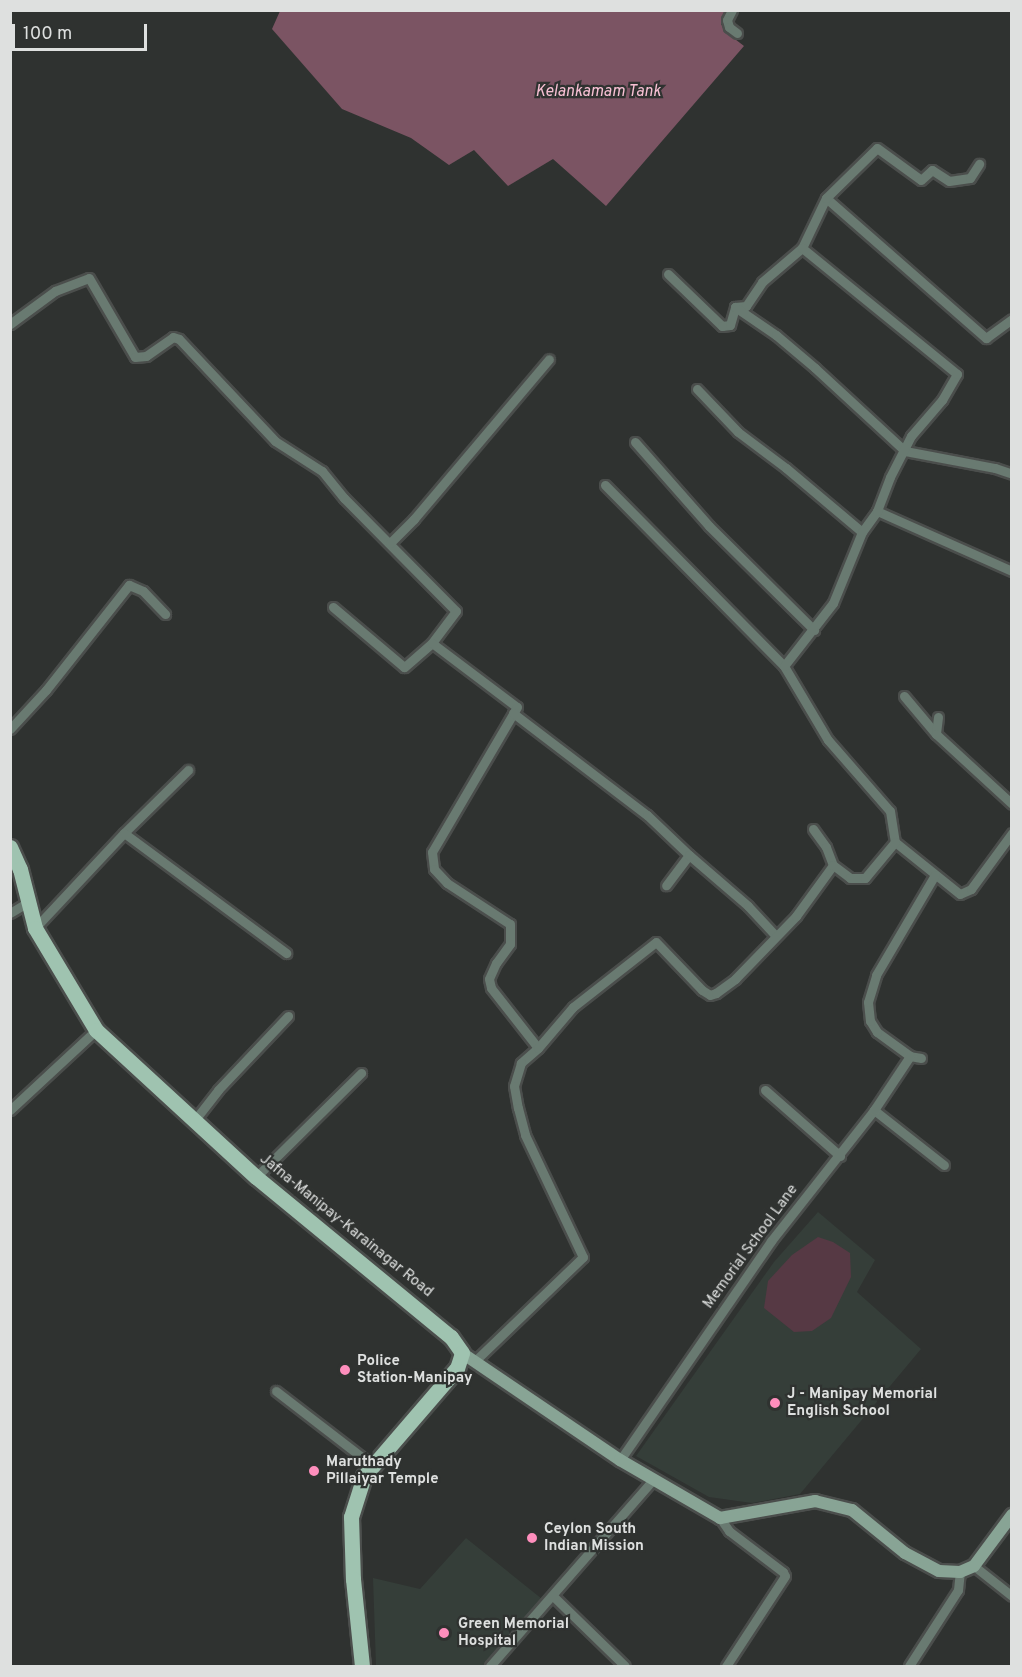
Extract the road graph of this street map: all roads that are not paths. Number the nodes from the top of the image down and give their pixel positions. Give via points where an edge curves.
1 (732, 10) edge
2 (737, 33) dead end
3 (980, 164) dead end
4 (826, 198) junction
5 (802, 248) junction
6 (668, 274) dead end
7 (735, 307) junction
8 (1011, 319) edge
9 (10, 324) edge
10 (549, 359) dead end
11 (697, 389) dead end
12 (635, 442) dead end
13 (905, 451) junction
14 (1011, 474) edge
15 (605, 485) dead end
16 (877, 511) junction
17 (862, 532) junction
18 (390, 543) junction
19 (1011, 571) edge
20 (333, 607) dead end
21 (165, 614) dead end
22 (813, 630) junction
23 (432, 643) junction
24 (784, 666) junction
25 (904, 696) dead end
26 (513, 713) junction
27 (938, 717) dead end
28 (10, 729) edge
29 (936, 734) junction
30 (188, 770) dead end
31 (1011, 804) edge
32 (813, 829) dead end
33 (124, 833) junction
34 (1011, 833) edge
35 (895, 842) junction
36 (10, 847) edge
37 (689, 855) junction
38 (833, 865) junction
39 (935, 875) junction
40 (666, 885) dead end
41 (28, 902) junction
42 (10, 913) edge
43 (35, 928) junction
44 (776, 936) junction
45 (286, 952) dead end
46 (288, 1016) dead end
47 (96, 1030) junction
48 (538, 1048) junction
49 (910, 1056) junction
50 (921, 1058) dead end
51 (361, 1073) dead end
52 (765, 1090) dead end
53 (10, 1110) edge
54 (874, 1110) junction
55 (194, 1121) junction
56 (840, 1156) junction
57 (944, 1165) dead end
58 (256, 1177) junction
59 (462, 1353) junction
60 (476, 1360) junction
61 (276, 1391) dead end
62 (620, 1460) junction
63 (372, 1466) junction
64 (653, 1480) junction
65 (1011, 1515) edge
66 (720, 1518) junction
67 (974, 1566) junction
68 (960, 1572) junction
69 (554, 1596) junction
70 (1011, 1596) edge
71 (362, 1666) edge
72 (490, 1666) edge
73 (625, 1666) edge
74 (726, 1666) edge
75 (909, 1666) edge

1 - 2 street via 727,20
3 - 4 street via 970,178 949,181 932,170 921,180 877,148
4 - 5 street
4 - 8 street via 986,338
5 - 7 street via 762,282 746,306
5 - 13 street via 957,374
6 - 7 street via 722,327 730,325
7 - 13 street via 807,362
9 - 18 street via 55,291 89,278 135,357 146,356 173,338 179,339 275,441 322,471
10 - 18 street
11 - 17 street via 738,432
12 - 22 street via 709,526
13 - 14 street
13 - 16 street
15 - 24 street
16 - 17 street
16 - 19 street
17 - 22 street via 833,603
18 - 23 street via 456,611
20 - 23 street via 404,667
21 - 28 street via 143,591 129,585
22 - 24 street
23 - 26 street via 516,707
24 - 35 street via 828,740 890,811
25 - 29 street
26 - 37 street via 647,816
26 - 48 street via 432,852 434,869 447,883 510,924 510,944 489,979 491,988
27 - 29 street
29 - 31 street
30 - 33 street
32 - 38 street
33 - 43 street
33 - 45 street
34 - 39 street via 971,889 964,893 955,892
35 - 38 street via 869,875 860,880 850,878
35 - 39 street
36 - 41 main road, Jafna-Manipay-Karainagar Road
37 - 40 street
37 - 44 street
38 - 44 street via 796,916
39 - 49 street via 876,975 868,1002 870,1021 877,1032
41 - 42 street
41 - 43 main road, Jafna-Manipay-Karainagar Road
43 - 47 main road, Jafna-Manipay-Karainagar Road
44 - 48 street via 735,979 710,995 656,942 573,1007
46 - 55 street
47 - 53 street
47 - 55 main road, Jafna-Manipay-Karainagar Road
48 - 60 street via 521,1063 514,1086 518,1108 525,1136 583,1257
49 - 50 street
49 - 54 street, Memorial School Lane
51 - 58 street
52 - 56 street
54 - 56 street, Memorial School Lane
54 - 57 street
55 - 58 main road, Jafna-Manipay-Karainagar Road
56 - 62 street, Memorial School Lane via 771,1241
58 - 59 main road, Jafna-Manipay-Karainagar Road via 407,1298 451,1337
59 - 60 street
59 - 63 main road via 457,1368
60 - 62 street
61 - 63 street
62 - 64 street
63 - 71 main road via 364,1476 351,1517
64 - 66 street
64 - 69 street
65 - 67 street
66 - 68 street via 815,1501 852,1509 905,1553 939,1571
66 - 74 street via 729,1531 786,1576
67 - 68 street
67 - 70 street
68 - 75 street via 958,1590
69 - 72 street
69 - 73 street

